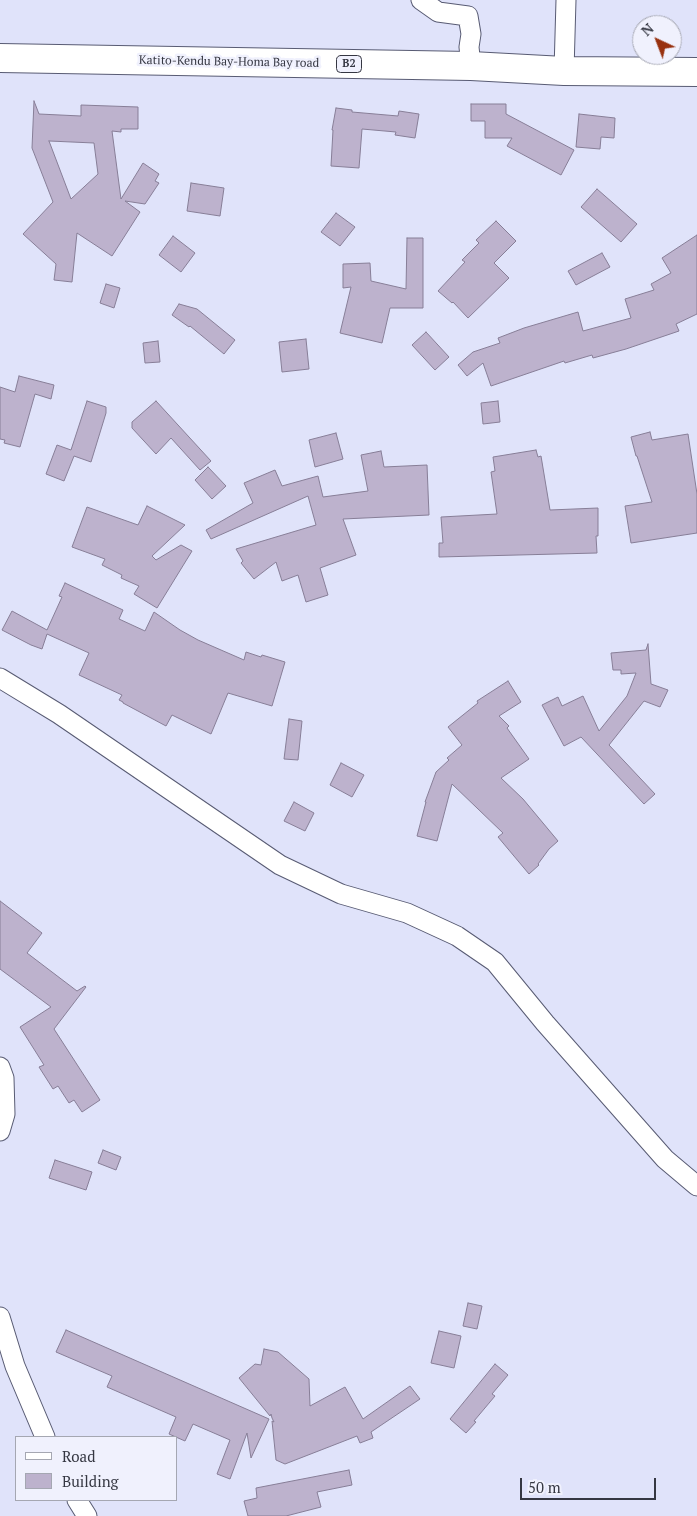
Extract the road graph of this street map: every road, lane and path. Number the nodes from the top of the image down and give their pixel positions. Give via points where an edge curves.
1 (421, 0) edge
2 (566, 0) edge
3 (0, 58) edge
4 (470, 66) junction
5 (564, 71) junction
6 (697, 72) edge
7 (0, 678) edge
8 (0, 1067) edge
9 (0, 1131) edge
10 (697, 1186) edge
11 (0, 1316) edge
12 (45, 1436) edge
13 (78, 1501) edge
14 (87, 1516) edge

1 - 4 street via 438,12 468,16
2 - 5 street
3 - 4 highway, Katito-Kendu Bay-Homa Bay road / B2
4 - 5 highway, Katito-Kendu Bay-Homa Bay road / B2
5 - 6 highway, Katito-Kendu Bay-Homa Bay road / B2
7 - 10 street via 59,714 280,865 341,894 407,913 457,936 495,962 665,1159
8 - 9 street via 4,1078 5,1114
11 - 12 street via 15,1366
13 - 14 street

